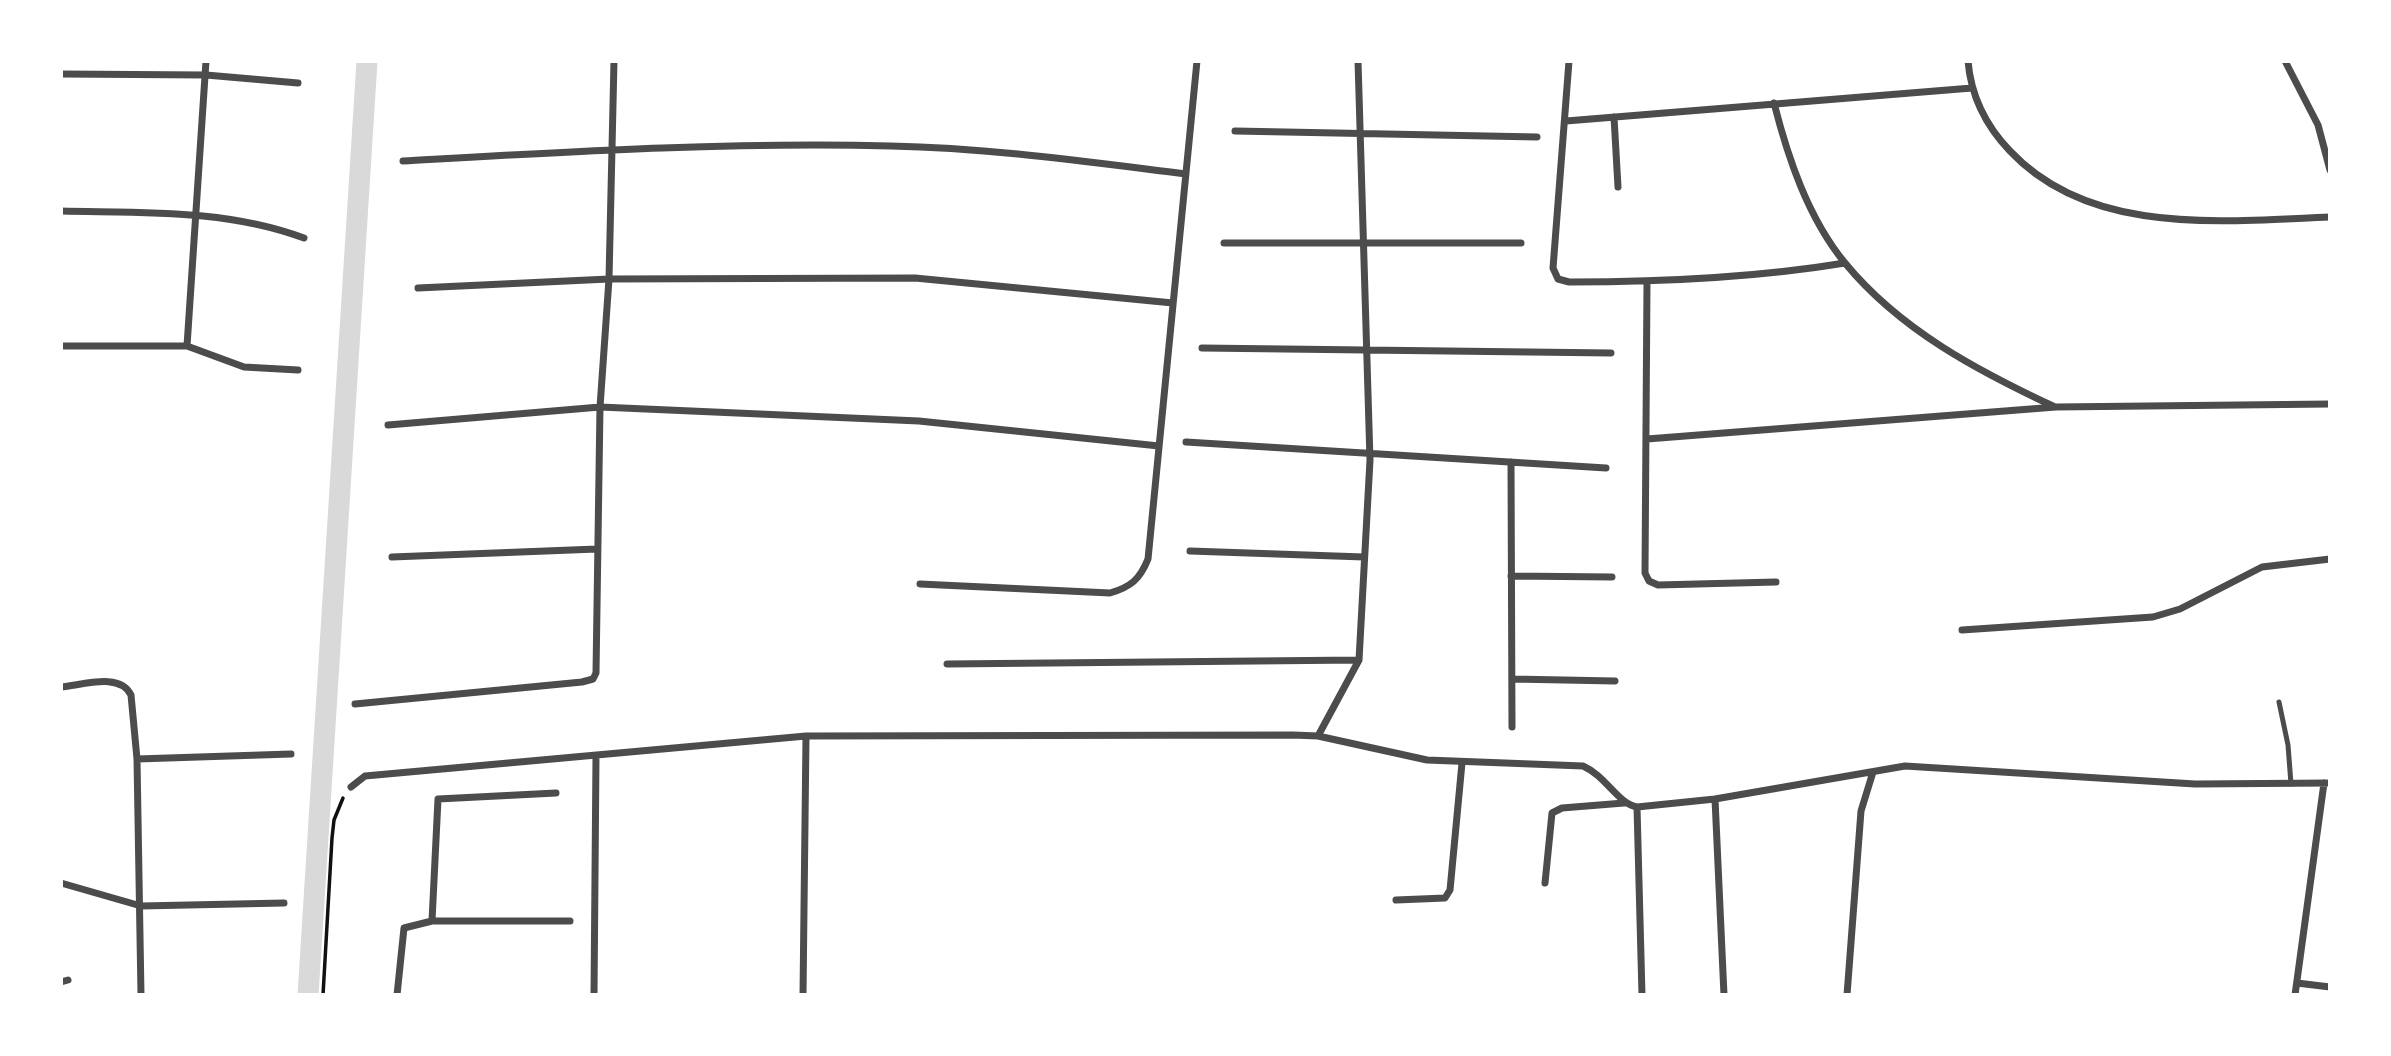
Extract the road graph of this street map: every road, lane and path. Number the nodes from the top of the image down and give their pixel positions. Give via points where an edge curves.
1 (206, 61) edge
2 (614, 61) edge
3 (1197, 61) edge
4 (1358, 61) edge
5 (1569, 61) edge
6 (1968, 61) edge
7 (2288, 62) edge
8 (61, 74) edge
9 (205, 75) junction
10 (298, 83) dead end
11 (1972, 88) junction
12 (1774, 103) junction
13 (1614, 117) junction
14 (1566, 121) junction
15 (1236, 131) dead end
16 (1360, 133) junction
17 (1538, 137) dead end
18 (610, 149) junction
19 (403, 161) dead end
20 (2330, 170) edge
21 (1186, 174) junction
22 (1619, 187) dead end
23 (61, 211) edge
24 (198, 214) junction
25 (2330, 217) edge
26 (304, 238) dead end
27 (1224, 243) dead end
28 (1364, 243) junction
29 (1521, 243) dead end
30 (1845, 263) junction
31 (608, 279) junction
32 (1647, 282) junction
33 (418, 288) dead end
34 (1172, 303) junction
35 (61, 346) edge
36 (187, 346) junction
37 (1202, 348) dead end
38 (1367, 350) junction
39 (1611, 353) dead end
40 (298, 370) dead end
41 (2330, 404) edge
42 (600, 407) junction
43 (2056, 407) junction
44 (388, 425) dead end
45 (1647, 439) junction
46 (1186, 442) dead end
47 (1158, 446) junction
48 (1370, 453) junction
49 (1511, 462) junction
50 (1606, 468) dead end
51 (597, 549) junction
52 (1189, 551) dead end
53 (392, 557) dead end
54 (1364, 557) junction
55 (2330, 559) edge
56 (1511, 576) junction
57 (1612, 577) dead end
58 (1776, 582) dead end
59 (920, 584) dead end
60 (1962, 630) dead end
61 (1359, 660) junction
62 (947, 664) dead end
63 (1512, 679) junction
64 (1615, 681) dead end
65 (61, 687) edge
66 (2278, 702) dead end
67 (355, 704) dead end
68 (1512, 727) dead end
69 (806, 736) junction
70 (1318, 736) junction
71 (291, 754) dead end
72 (596, 756) junction
73 (137, 760) junction
74 (1462, 763) junction
75 (1873, 772) junction
76 (2327, 783) edge
77 (2291, 784) junction
78 (351, 788) joint
79 (556, 793) dead end
80 (1715, 799) junction
81 (1624, 803) junction
82 (1637, 807) junction
83 (61, 883) edge
84 (1545, 883) dead end
85 (1396, 900) dead end
86 (284, 903) dead end
87 (141, 906) junction
88 (432, 921) junction
89 (570, 922) dead end
90 (2297, 983) junction
91 (2330, 987) edge
92 (141, 995) edge
93 (323, 995) edge
94 (397, 995) edge
95 (594, 995) edge
96 (803, 995) edge
97 (1642, 995) edge
98 (1724, 995) edge
99 (1847, 995) edge
100 (2295, 995) edge

1 - 9 street
2 - 18 street
3 - 21 street
4 - 16 street
5 - 14 street
6 - 11 street
7 - 20 street via 2318,125
8 - 9 street
9 - 10 street
9 - 24 street
11 - 12 street
11 - 25 street via 1991,132 2024,166 2058,190 2158,218
12 - 13 street
12 - 30 street via 1788,156 1819,222
13 - 14 street
13 - 22 street
14 - 32 street via 1553,268 1558,279
15 - 16 street
16 - 17 street
16 - 28 street
18 - 19 street
18 - 21 street via 891,146 1015,154
18 - 31 street
21 - 34 street
23 - 24 street
24 - 26 street via 268,224
24 - 36 street
27 - 28 street
28 - 29 street
28 - 38 street
30 - 32 street via 1788,272
30 - 43 street via 1885,303 1945,351
31 - 33 street
31 - 34 street via 929,278
31 - 42 street
32 - 45 street
34 - 47 street
35 - 36 street
36 - 40 street via 244,367
37 - 38 street
38 - 39 street
38 - 48 street
41 - 43 street
42 - 44 street
42 - 47 street via 919,421
42 - 51 street
43 - 45 street
45 - 58 street via 1645,573 1649,580 1657,585
46 - 48 street
47 - 59 street via 1148,559 1141,576 1126,589 1110,593
48 - 49 street
48 - 54 street
49 - 50 street
49 - 56 street
51 - 53 street
51 - 67 street via 598,667 593,679
52 - 54 street
54 - 61 street
55 - 60 street via 2262,567 2180,609 2153,617
56 - 57 street
56 - 63 street
61 - 62 street
61 - 70 street
63 - 64 street
63 - 68 street
65 - 73 street via 118,681 127,687
66 - 77 lane
69 - 70 street
69 - 72 street
69 - 96 street
70 - 74 street via 1427,760
71 - 73 street
72 - 78 street via 365,776
72 - 95 street
73 - 87 street
74 - 81 street via 1583,766 1601,775
74 - 85 street via 1450,890 1445,898 1430,901
75 - 77 street via 1905,766 2195,785
75 - 80 street
75 - 99 street via 1861,811
76 - 77 street
76 - 90 street
78 - 93 path via 334,820
79 - 88 street via 438,799
80 - 82 street
80 - 98 street
81 - 82 street
81 - 84 street via 1562,808 1552,813
82 - 97 street
83 - 87 street
86 - 87 street
87 - 92 street
88 - 89 street
88 - 94 street via 404,928
90 - 91 street
90 - 100 street

